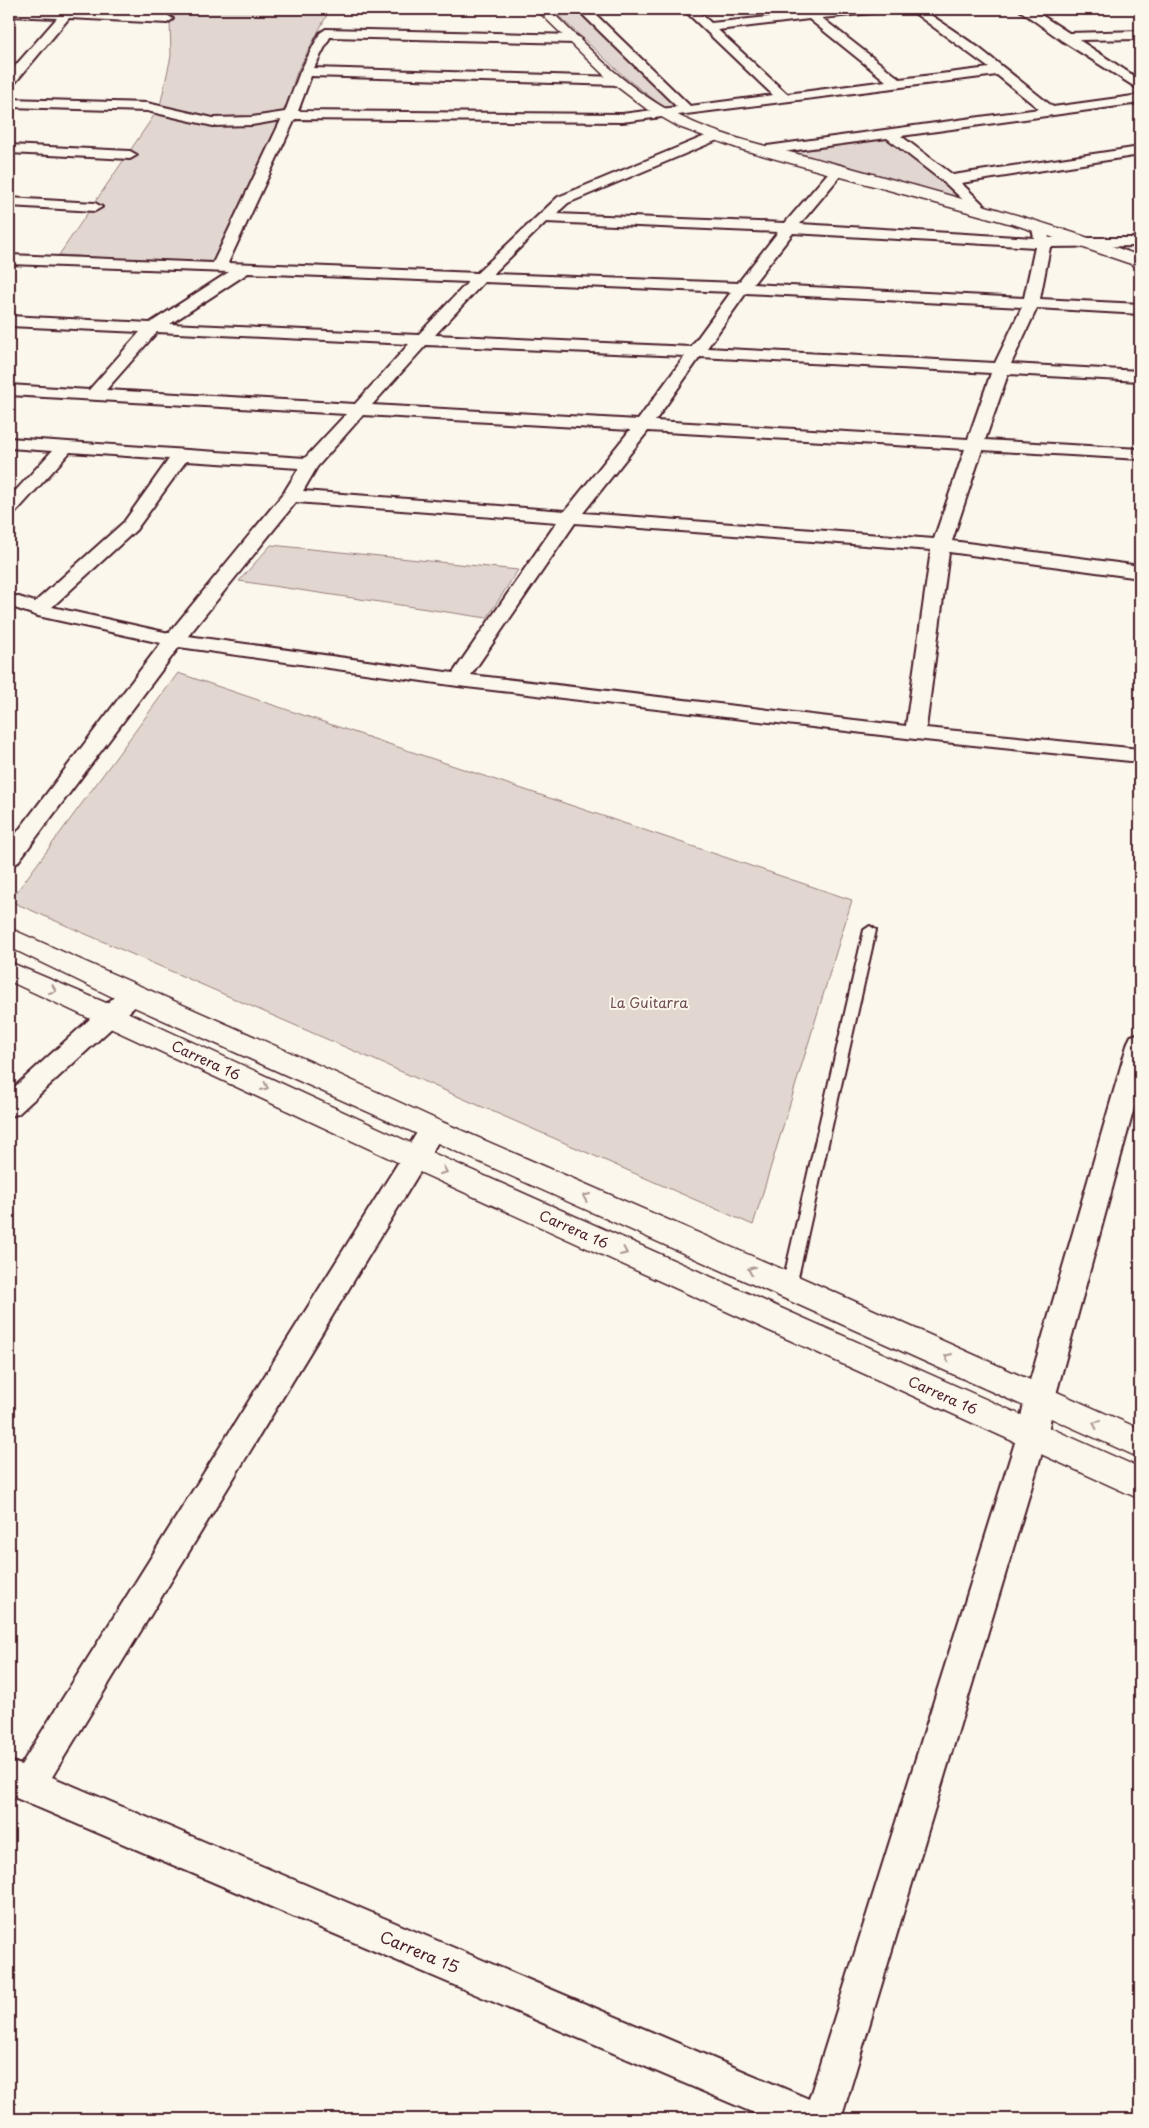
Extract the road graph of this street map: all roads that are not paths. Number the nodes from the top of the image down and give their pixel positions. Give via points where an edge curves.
1 (542, 9) edge
2 (583, 9) edge
3 (689, 9) edge
4 (872, 9) edge
5 (915, 9) edge
6 (1024, 9) edge
7 (69, 11) edge
8 (9, 12) edge
9 (811, 15) junction
10 (166, 19) dead end
11 (708, 28) junction
12 (1140, 35) edge
13 (1065, 37) junction
14 (575, 39) junction
15 (998, 71) junction
16 (306, 72) junction
17 (9, 81) edge
18 (619, 81) junction
19 (1138, 82) edge
20 (896, 83) junction
21 (784, 98) junction
22 (1140, 99) edge
23 (9, 103) edge
24 (1049, 110) junction
25 (688, 111) junction
26 (665, 114) junction
27 (290, 115) junction
28 (889, 133) junction
29 (715, 136) junction
30 (9, 149) edge
31 (767, 150) junction
32 (1140, 151) edge
33 (130, 155) dead end
34 (839, 170) junction
35 (950, 180) junction
36 (9, 202) edge
37 (95, 207) dead end
38 (980, 208) junction
39 (542, 218) junction
40 (788, 228) junction
41 (1041, 235) junction
42 (1140, 242) edge
43 (1094, 244) junction
44 (9, 259) edge
45 (1140, 262) edge
46 (218, 268) junction
47 (243, 270) junction
48 (484, 276) junction
49 (742, 288) junction
50 (1031, 304) junction
51 (1140, 309) edge
52 (9, 321) edge
53 (152, 328) junction
54 (422, 341) junction
55 (695, 352) junction
56 (1001, 369) junction
57 (1140, 376) edge
58 (9, 390) edge
59 (93, 395) junction
60 (360, 410) junction
61 (642, 427) junction
62 (9, 442) edge
63 (66, 446) junction
64 (975, 446) junction
65 (182, 454) junction
66 (1140, 454) edge
67 (310, 464) junction
68 (290, 496) junction
69 (9, 508) edge
70 (569, 518) junction
71 (941, 545) junction
72 (1140, 572) edge
73 (9, 600) edge
74 (38, 610) junction
75 (174, 640) junction
76 (458, 680) junction
77 (915, 733) junction
78 (1140, 756) edge
79 (9, 858) edge
80 (870, 930) dead end
81 (9, 937) edge
82 (9, 971) edge
83 (132, 995) junction
84 (109, 1015) junction
85 (1140, 1042) edge
86 (9, 1107) edge
87 (1129, 1123) edge
88 (432, 1130) junction
89 (414, 1157) junction
90 (789, 1286) junction
91 (1040, 1398) junction
92 (1032, 1436) junction
93 (1140, 1444) edge
94 (1140, 1484) edge
95 (18, 1781) edge
96 (812, 2119) edge
97 (822, 2119) edge

1 - 14 main road
2 - 25 street
3 - 11 street
4 - 9 street
5 - 15 street
6 - 13 street
7 - 8 street
7 - 10 street
7 - 17 street
9 - 11 street
9 - 20 street
11 - 21 street
12 - 13 street
13 - 19 street
14 - 16 street via 326,33
14 - 18 main road
15 - 20 street
15 - 24 street
16 - 18 street
16 - 27 street
18 - 26 main road
20 - 21 street
21 - 25 street
22 - 24 street
23 - 27 street via 147,107 213,122 252,121
24 - 28 street
25 - 26 street
26 - 27 street via 622,118
26 - 29 main road
27 - 46 street via 262,168
28 - 31 street
28 - 35 street
29 - 31 main road
29 - 39 street via 563,200
30 - 33 street
31 - 34 main road
32 - 35 street
34 - 38 main road
34 - 40 street
35 - 38 street
36 - 37 street
38 - 41 main road
39 - 40 street
39 - 48 street
40 - 41 street
40 - 49 street
41 - 43 main road
41 - 50 street
42 - 43 street
43 - 45 main road
44 - 46 street
46 - 47 street
47 - 48 street
47 - 53 street
48 - 49 street
48 - 54 street
49 - 50 street
49 - 55 street
50 - 51 street
50 - 56 street
52 - 53 street
53 - 54 street
53 - 59 street
54 - 55 street
54 - 60 street
55 - 56 street
55 - 61 street
56 - 57 street
56 - 64 street
58 - 59 street
59 - 60 street
60 - 61 street
60 - 67 street
61 - 64 street
61 - 70 street
62 - 63 street
63 - 65 street
63 - 69 street
64 - 66 street
64 - 71 street
65 - 67 street
65 - 74 street via 130,526
67 - 68 street
68 - 70 street
68 - 75 street
70 - 71 street
70 - 76 street
71 - 72 street
71 - 77 street
73 - 74 street
74 - 75 street
75 - 76 street
75 - 79 street
76 - 77 street
77 - 78 street
80 - 90 lane
81 - 83 main road, Carrera 16
82 -> 84 main road, Carrera 16
83 - 84 street
83 - 88 main road, Carrera 16
84 - 86 street
84 -> 89 main road, Carrera 16
85 - 87 street
87 - 91 street
88 - 89 street
90 -> 88 main road, Carrera 16
89 -> 92 main road, Carrera 16
89 - 95 street
91 -> 90 main road, Carrera 16
91 - 92 street
93 -> 91 main road, Carrera 16
92 - 94 main road, Carrera 16
92 - 97 street
95 - 96 street, Carrera 15

